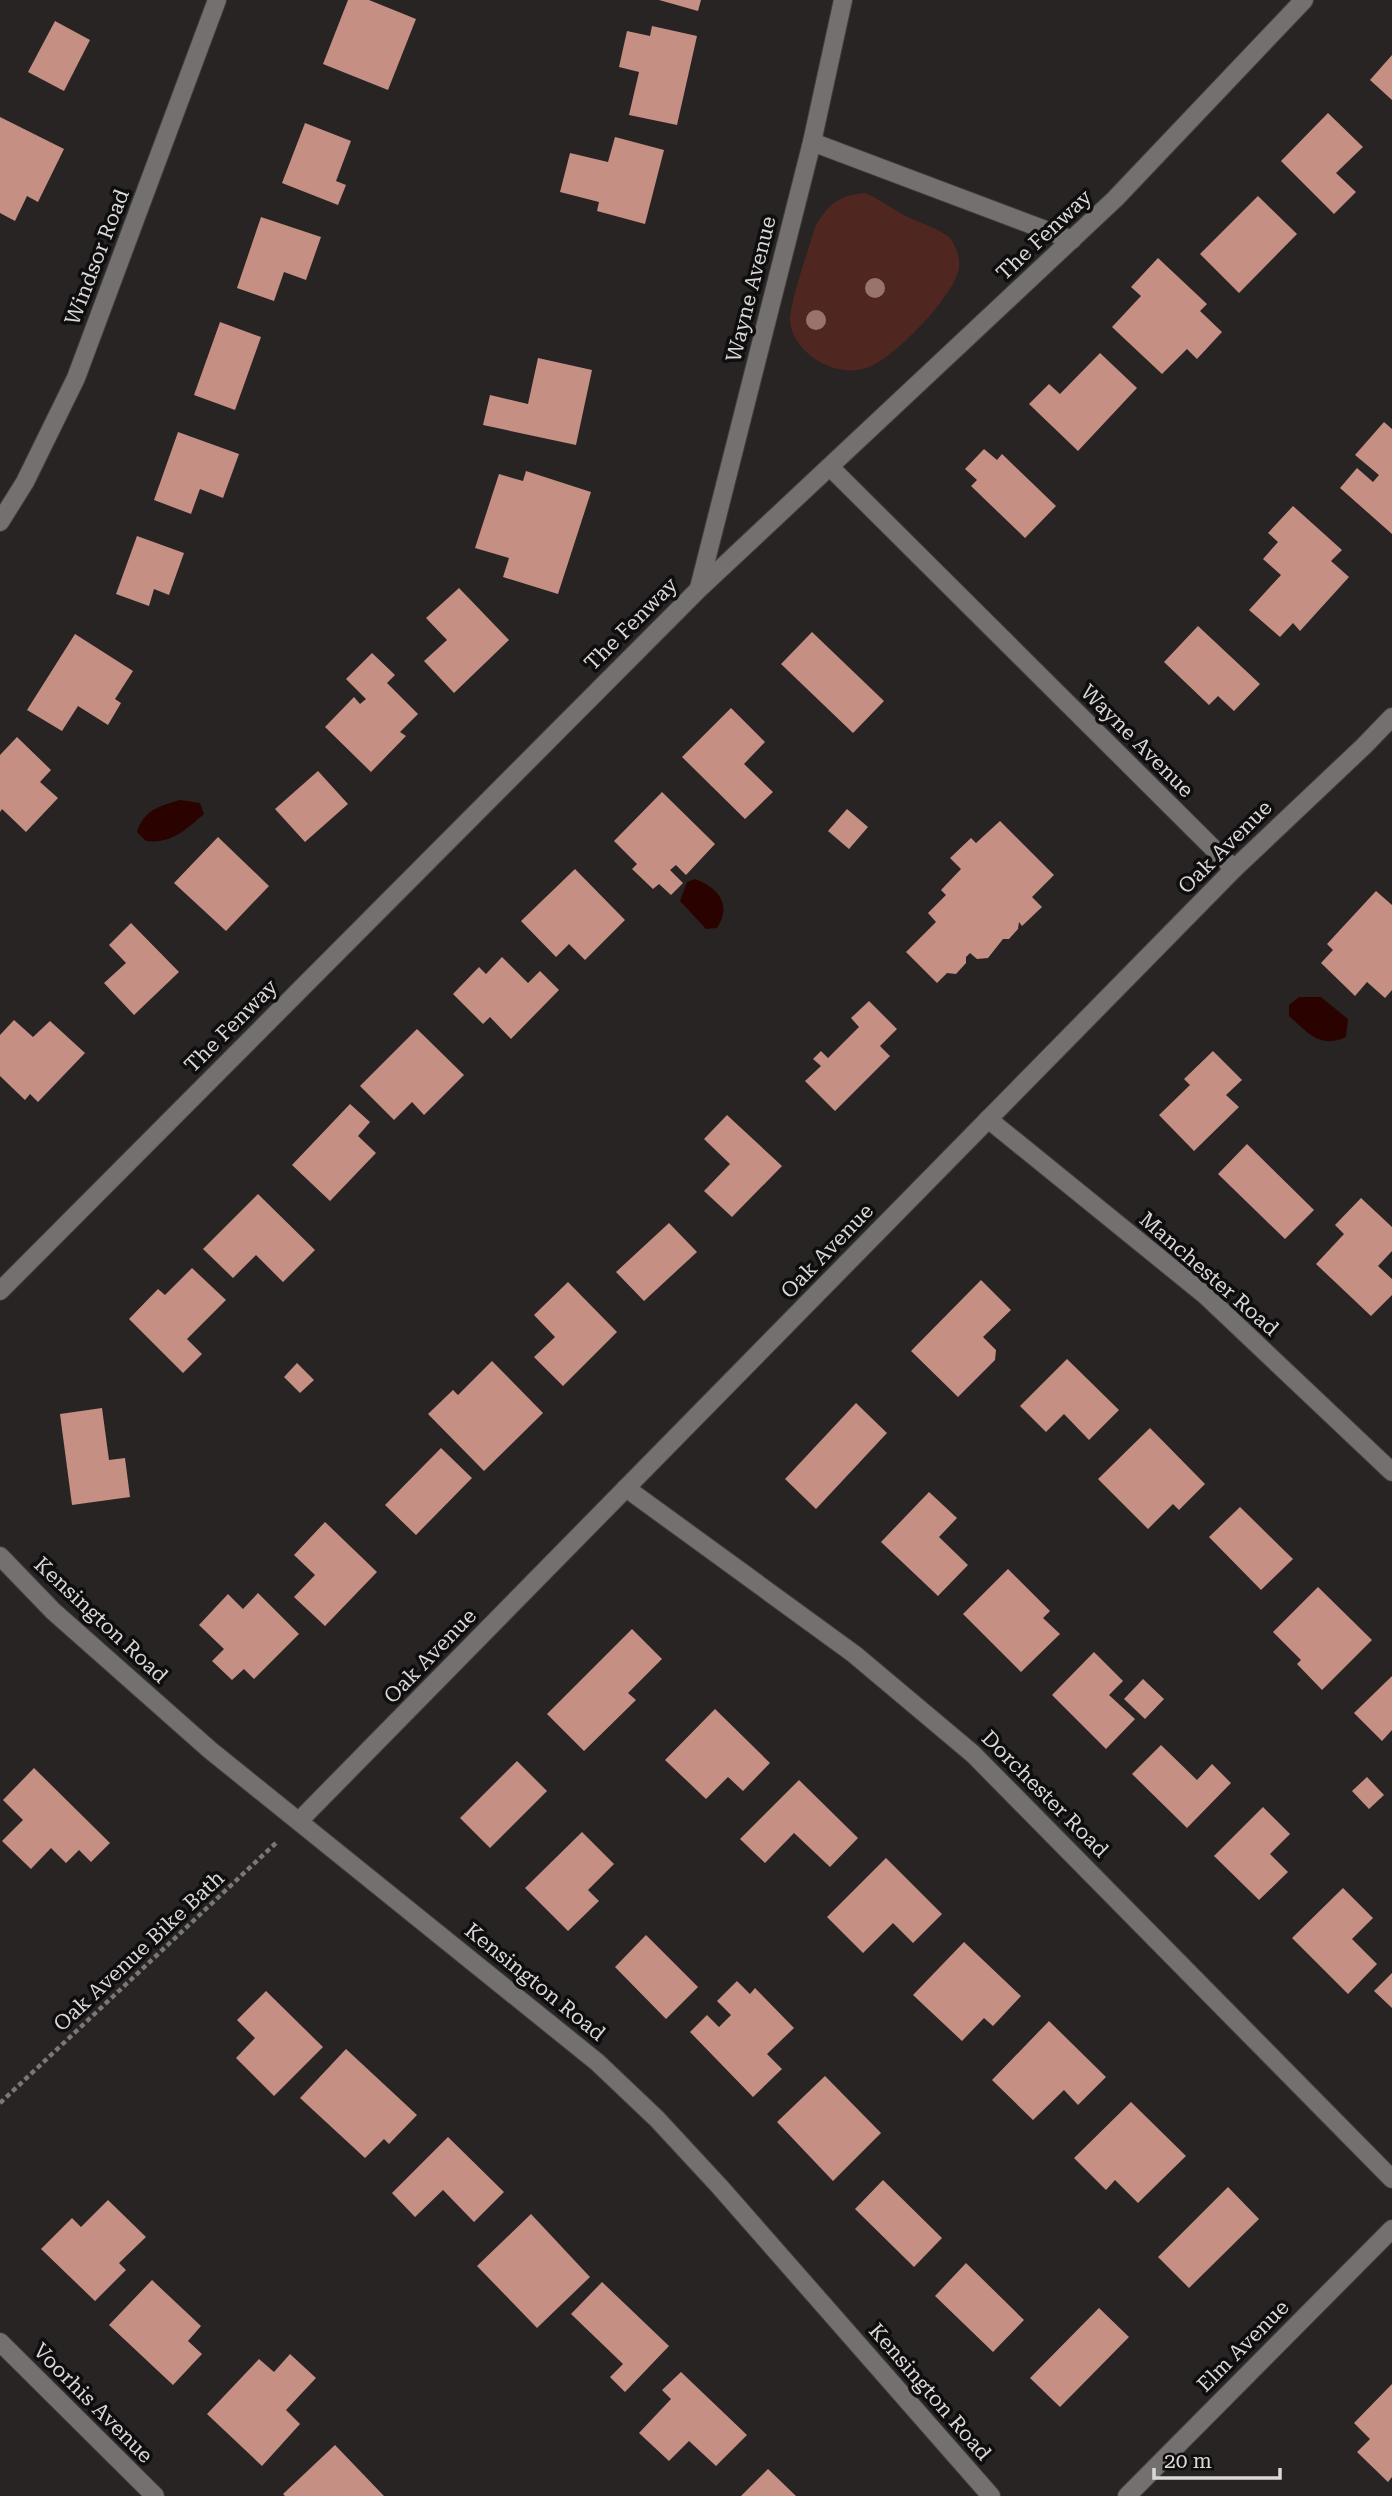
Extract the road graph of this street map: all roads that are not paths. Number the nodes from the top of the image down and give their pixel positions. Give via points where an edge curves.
1 (218, 0) edge
2 (843, 0) edge
3 (1304, 0) edge
4 (812, 142) junction
5 (1072, 240) junction
6 (830, 467) junction
7 (0, 522) edge
8 (699, 589) junction
9 (1390, 723) edge
10 (1234, 869) junction
11 (988, 1119) junction
12 (0, 1291) edge
13 (1392, 1472) edge
14 (626, 1488) junction
15 (0, 1556) edge
16 (299, 1821) junction
17 (1392, 2179) edge
18 (1392, 2229) edge
19 (0, 2342) edge
20 (155, 2496) edge
21 (991, 2496) edge
22 (1127, 2496) edge

1 - 7 street, Windsor Road via 76,378
2 - 4 street, Wayne Avenue
3 - 5 street, The Fenway
4 - 5 street
4 - 8 street, Wayne Avenue
5 - 6 street, The Fenway
6 - 8 street, The Fenway
6 - 10 street, Wayne Avenue
8 - 12 street, The Fenway
9 - 10 street, Oak Avenue
10 - 11 street, Oak Avenue
11 - 13 street, Manchester Road via 1205,1295
11 - 14 street, Oak Avenue
14 - 16 street, Oak Avenue
14 - 17 street, Dorchester Road via 854,1654 973,1754
15 - 16 street, Kensington Road via 74,1630
16 - 21 street, Kensington Road via 597,2062 657,2119
18 - 22 street, Elm Avenue
19 - 20 street, Voorhis Avenue

